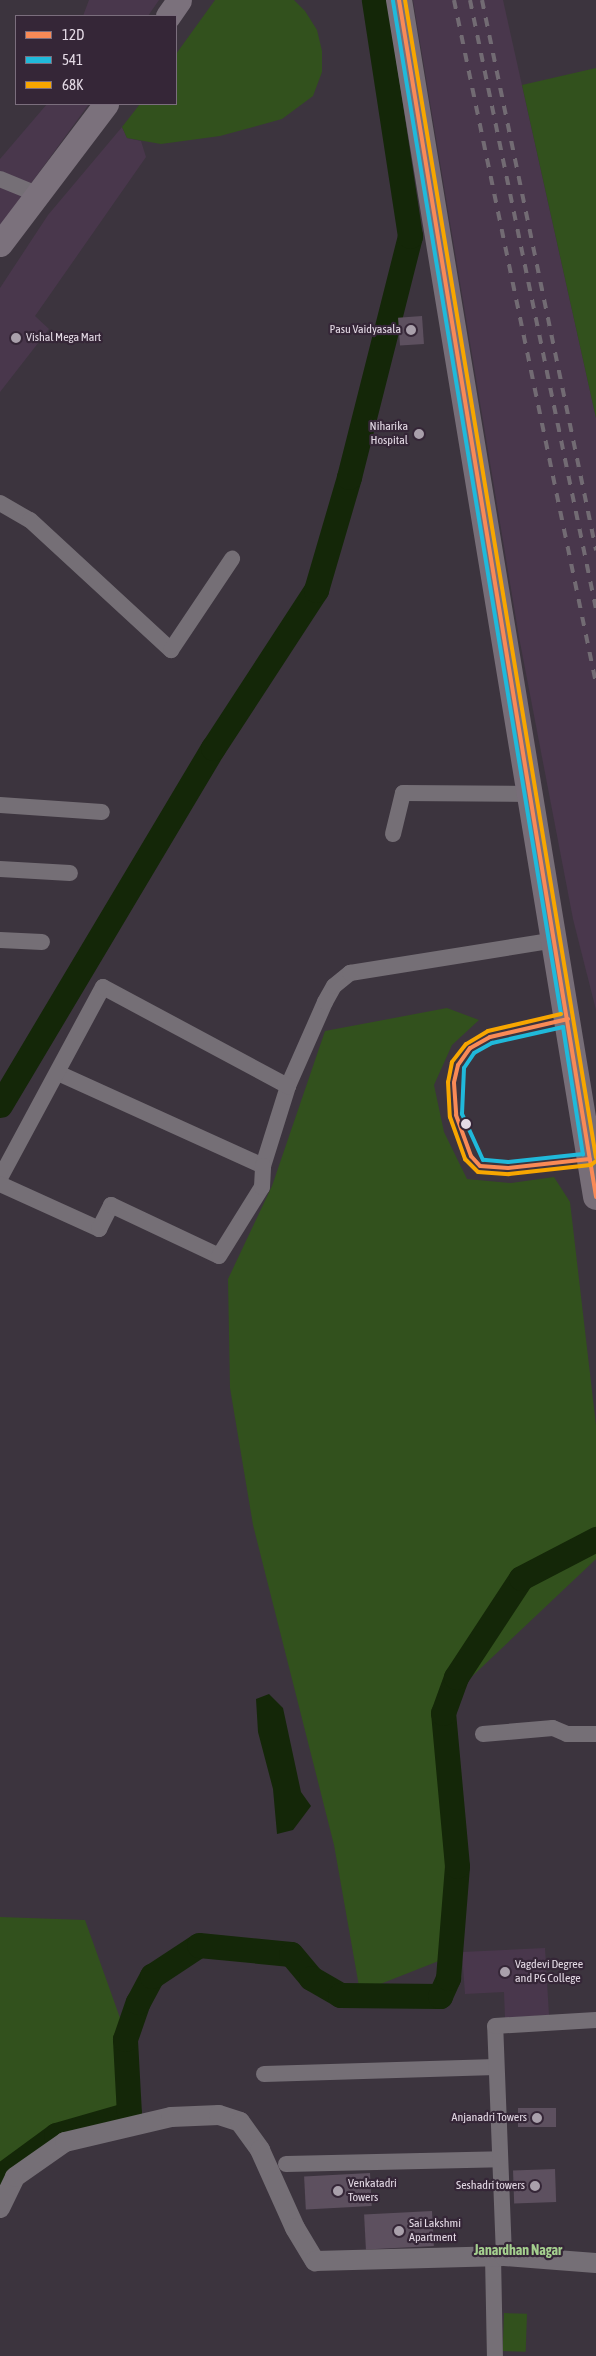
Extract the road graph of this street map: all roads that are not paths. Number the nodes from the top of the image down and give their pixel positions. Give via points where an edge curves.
1 (179, 0) edge
2 (399, 0) edge
3 (169, 15) edge
4 (105, 105) edge
5 (0, 179) edge
6 (39, 195) junction
7 (0, 244) edge
8 (0, 503) edge
9 (232, 559) dead end
10 (532, 794) junction
11 (0, 805) edge
12 (102, 812) dead end
13 (393, 834) dead end
14 (0, 869) edge
15 (70, 874) dead end
16 (0, 940) edge
17 (556, 940) junction
18 (42, 942) dead end
19 (58, 1073) junction
20 (288, 1086) junction
21 (263, 1166) junction
22 (0, 1178) edge
23 (0, 1184) edge
24 (596, 1197) edge
25 (483, 1734) dead end
26 (596, 1734) edge
27 (596, 2020) edge
28 (496, 2067) junction
29 (264, 2074) dead end
30 (500, 2159) junction
31 (286, 2164) dead end
32 (0, 2208) edge
33 (498, 2256) junction
34 (596, 2263) edge
35 (495, 2356) edge

1 - 3 main road
2 - 10 highway
4 - 6 main road
5 - 6 street
6 - 7 main road
8 - 9 street via 30,520 171,650
10 - 13 street via 403,793
10 - 17 highway
11 - 12 street
14 - 15 street
16 - 18 street
17 - 20 street via 350,973 334,986 325,1002
17 - 24 highway
19 - 20 street via 103,987
19 - 21 street
19 - 22 street
20 - 21 street
21 - 23 street via 262,1187 219,1256 111,1205 99,1228
25 - 26 street via 553,1728 567,1734
27 - 28 street via 495,2026
28 - 29 street
28 - 30 street
30 - 31 street
30 - 33 street
32 - 33 street via 15,2177 65,2142 171,2117 218,2115 240,2122 260,2150 295,2228 315,2261
33 - 34 street
33 - 35 street

